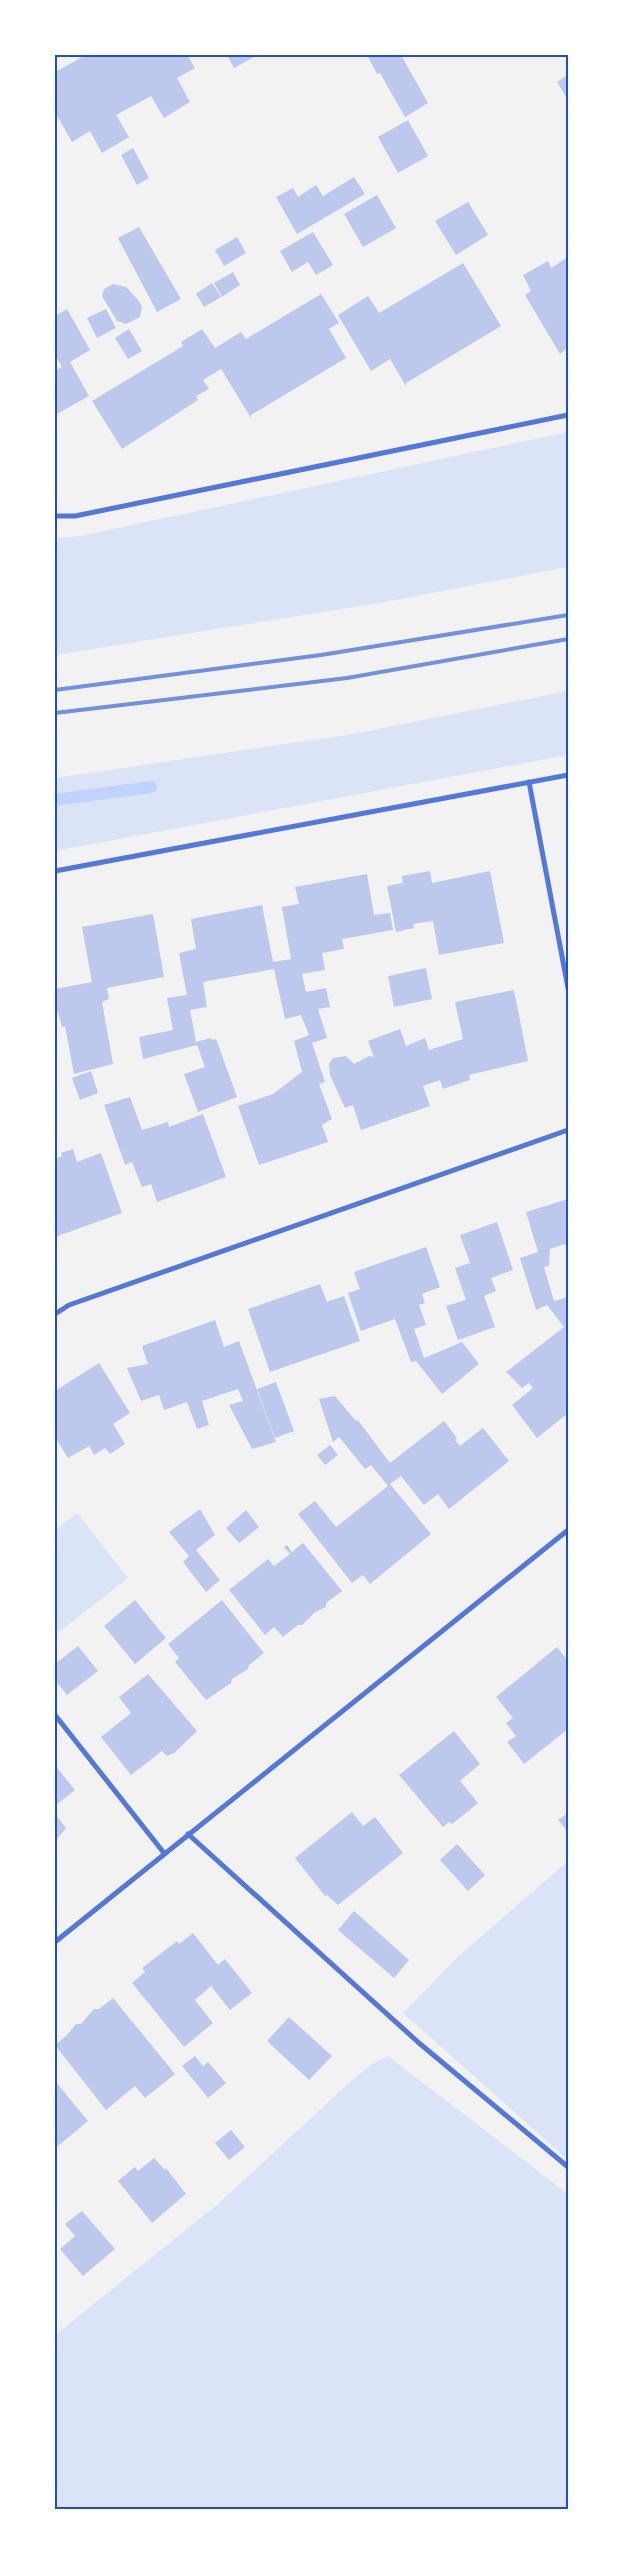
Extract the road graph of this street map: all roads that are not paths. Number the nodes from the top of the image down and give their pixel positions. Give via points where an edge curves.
1 (568, 415) edge
2 (55, 516) edge
3 (568, 775) edge
4 (528, 782) junction
5 (55, 871) edge
6 (568, 988) edge
7 (568, 1130) edge
8 (55, 1314) edge
9 (568, 1530) edge
10 (55, 1716) edge
11 (188, 1834) junction
12 (164, 1853) junction
13 (55, 1942) edge
14 (568, 2167) edge

1 - 2 street via 75,516
3 - 4 street
4 - 5 street
4 - 6 street
7 - 8 street via 69,1305
9 - 11 street
10 - 12 street
11 - 12 street
11 - 14 street via 419,2043
12 - 13 street

